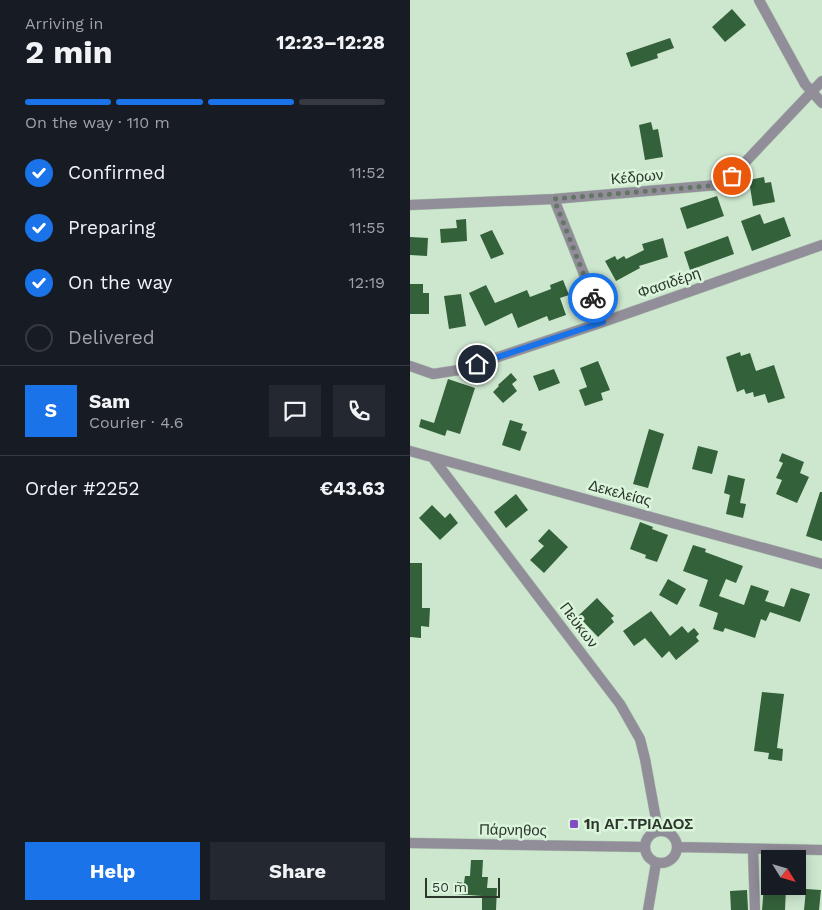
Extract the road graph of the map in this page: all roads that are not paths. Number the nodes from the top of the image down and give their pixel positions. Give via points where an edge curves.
1 (760, 0) edge
2 (822, 81) edge
3 (812, 91) junction
4 (822, 103) edge
5 (554, 199) junction
6 (410, 205) edge
7 (822, 245) edge
8 (603, 322) junction
9 (410, 366) edge
10 (410, 451) edge
11 (433, 458) junction
12 (822, 564) edge
13 (658, 830) junction
14 (410, 843) edge
15 (645, 847) junction
16 (677, 847) junction
17 (753, 850) junction
18 (822, 850) edge
19 (656, 863) junction
20 (648, 910) edge
21 (755, 910) edge

1 - 3 street via 805,84
2 - 3 street, Κέδρων
3 - 4 street
3 - 5 street, Κέδρων via 722,183
5 - 6 street, Κέδρων
5 - 8 street
7 - 8 street, Φασιδέρη
8 - 9 street, Φασιδέρη via 459,370 433,374
10 - 11 street, Δεκελείας
11 - 12 street, Δεκελείας
11 - 13 street, Πεύκων via 620,704 640,739
13 - 15 street via 645,840
13 - 16 street via 672,835
14 - 15 street, Πάρνηθος
15 - 19 street via 647,857
16 - 17 street
16 - 19 street via 670,860
17 - 18 street
17 - 21 street
19 - 20 street

